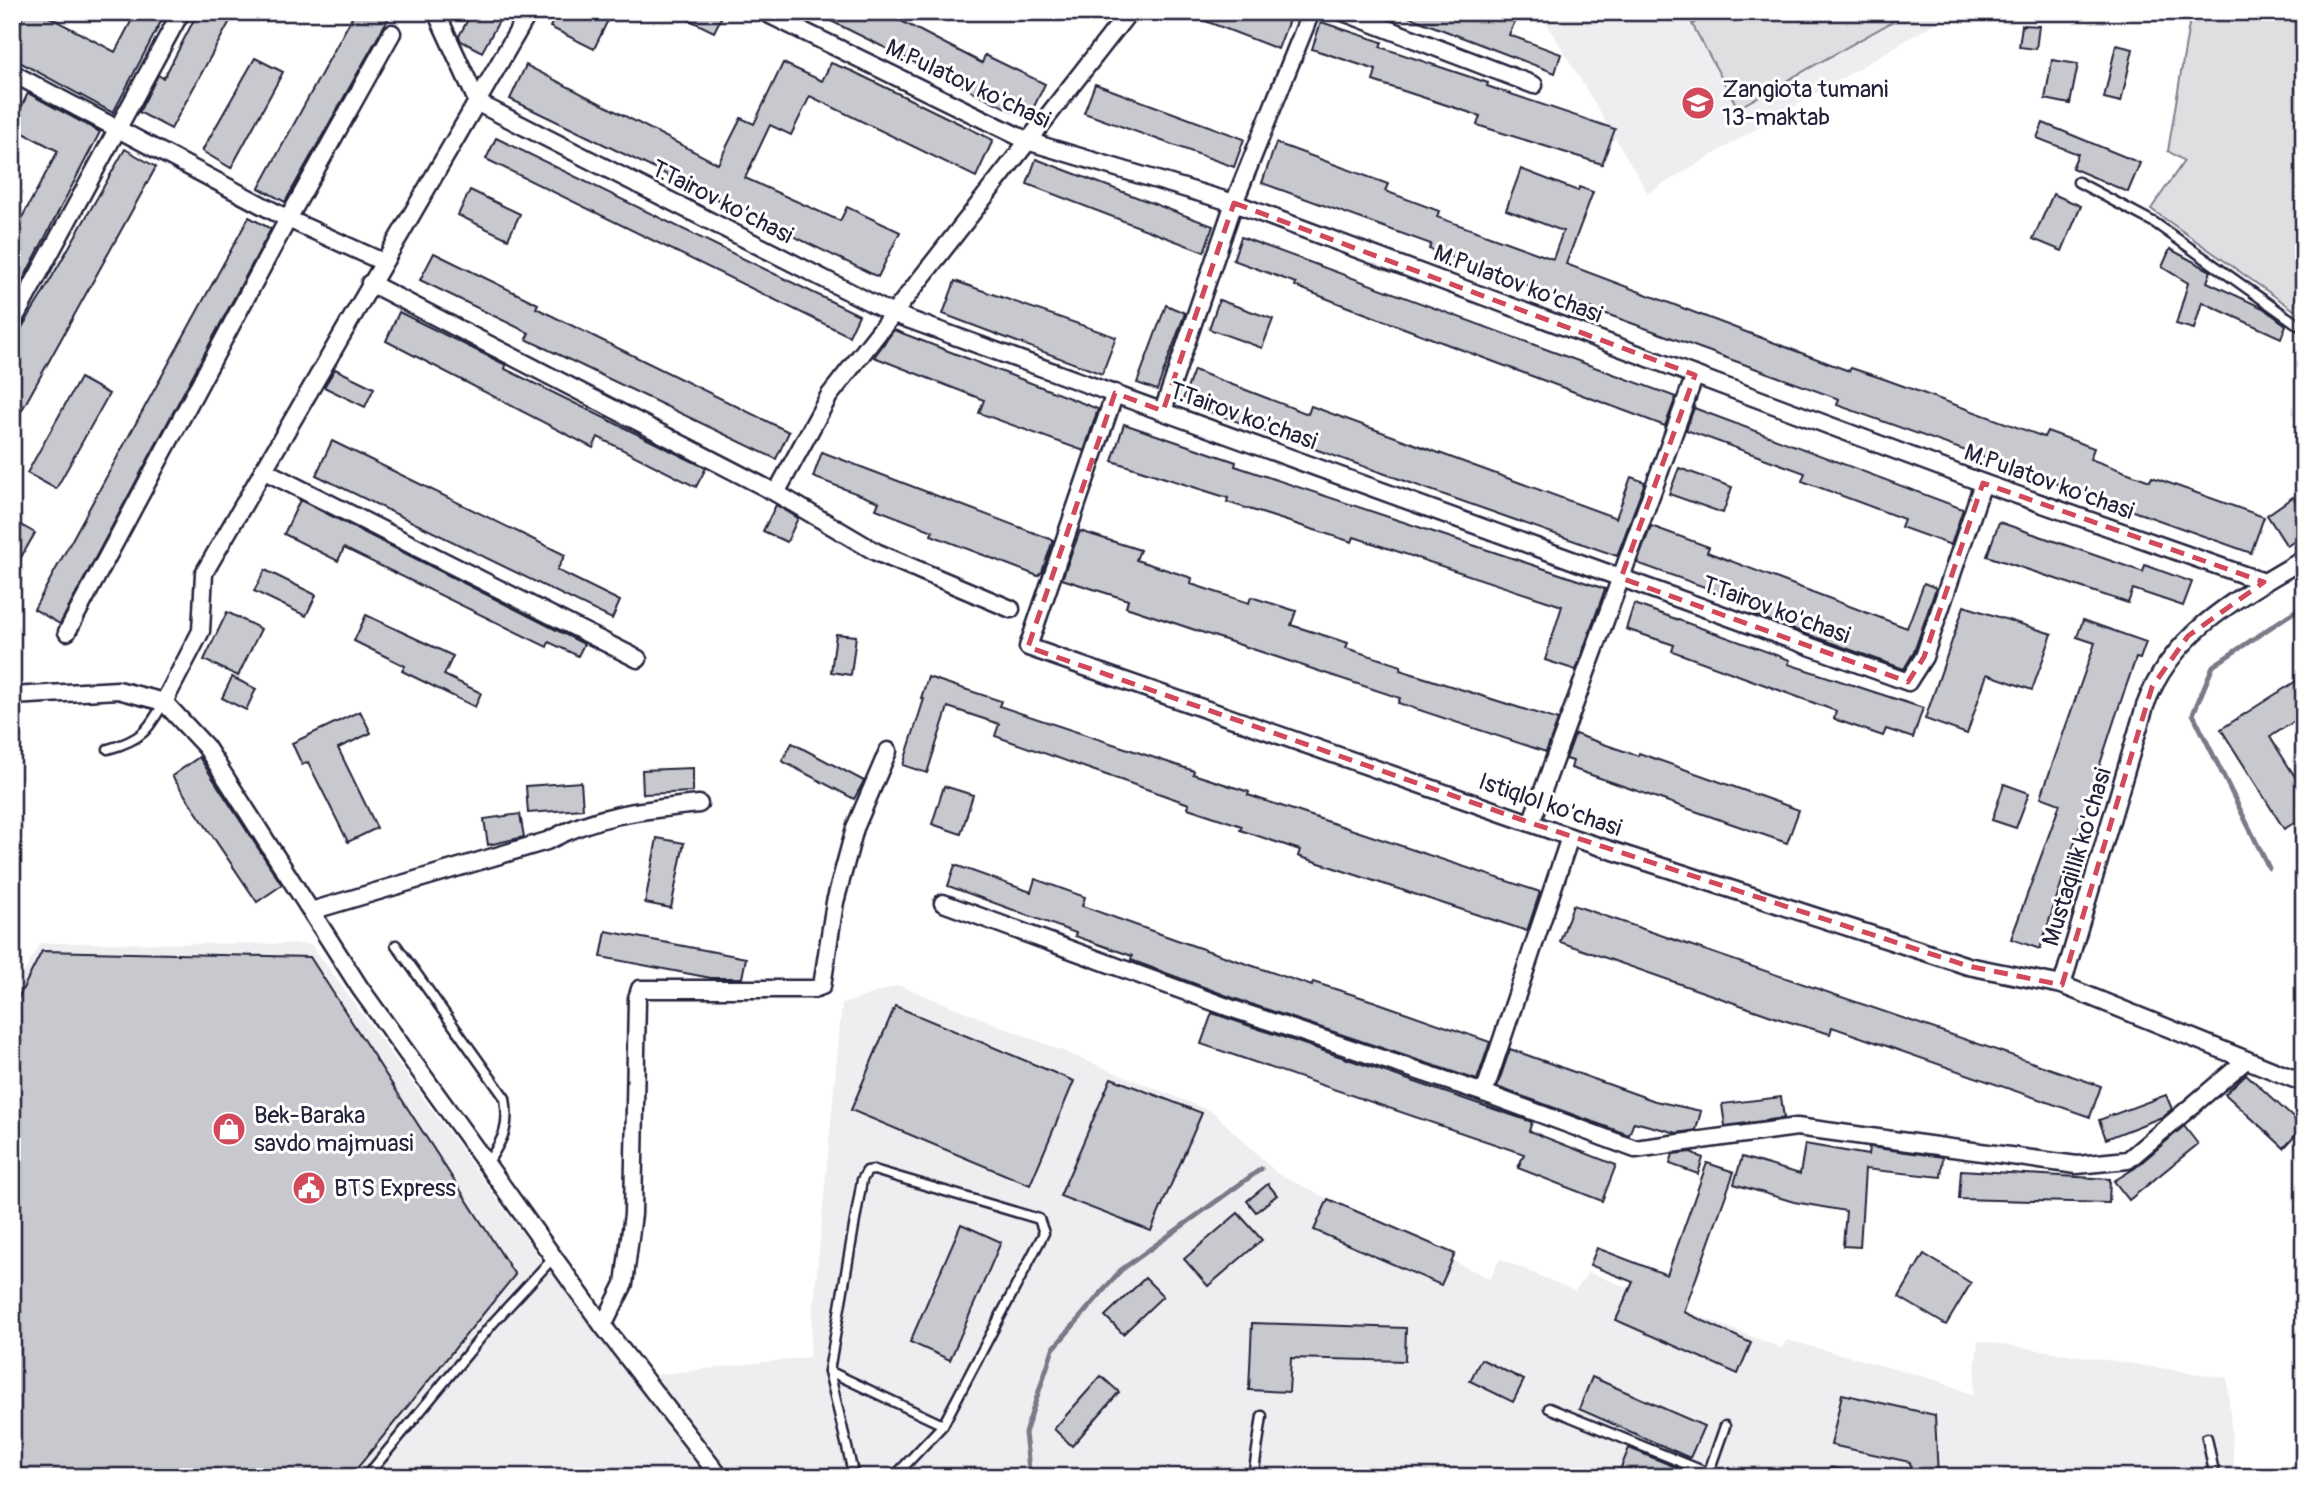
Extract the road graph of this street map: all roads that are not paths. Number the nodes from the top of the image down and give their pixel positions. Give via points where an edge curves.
1 (181, 12) edge
2 (436, 12) edge
3 (529, 12) edge
4 (764, 12) edge
5 (1129, 12) edge
6 (1311, 12) edge
7 (1343, 12) edge
8 (392, 33) dead end
9 (12, 73) edge
10 (1534, 85) dead end
11 (478, 103) junction
12 (118, 130) junction
13 (1030, 142) junction
14 (2078, 182) dead end
15 (1234, 202) junction
16 (288, 219) junction
17 (383, 262) junction
18 (370, 283) junction
19 (891, 313) junction
20 (12, 323) edge
21 (2304, 329) edge
22 (1695, 375) junction
23 (1115, 393) junction
24 (1163, 411) junction
25 (262, 470) junction
26 (1983, 483) junction
27 (776, 493) junction
28 (2304, 559) edge
29 (1621, 578) junction
30 (2264, 582) junction
31 (1011, 608) dead end
32 (67, 632) dead end
33 (638, 659) dead end
34 (12, 696) edge
35 (164, 702) junction
36 (108, 749) dead end
37 (888, 751) dead end
38 (699, 804) dead end
39 (1531, 823) junction
40 (1570, 837) junction
41 (943, 903) dead end
42 (311, 911) junction
43 (396, 945) dead end
44 (2062, 985) junction
45 (2245, 1061) junction
46 (2304, 1083) edge
47 (1484, 1093) junction
48 (487, 1164) junction
49 (554, 1257) junction
50 (603, 1326) junction
51 (829, 1371) junction
52 (1549, 1408) dead end
53 (1262, 1416) dead end
54 (943, 1425) junction
55 (1725, 1426) dead end
56 (2207, 1438) dead end
57 (1708, 1475) edge
58 (366, 1477) edge
59 (720, 1477) edge
60 (854, 1477) edge
61 (894, 1477) edge
62 (1253, 1477) edge
63 (1825, 1477) edge
64 (1851, 1477) edge
65 (2215, 1477) edge

1 - 12 street
2 - 11 street
3 - 11 street
4 - 13 street, M.Pulatov ko'chasi
5 - 13 street
6 - 15 street
7 - 10 street
8 - 16 street
9 - 12 street
11 - 17 street
11 - 19 street, T.Tairov ko'chasi
12 - 16 street
12 - 20 street
13 - 15 street, M.Pulatov ko'chasi
13 - 19 street
14 - 21 lane via 2154,223
15 - 22 street, M.Pulatov ko'chasi
15 - 24 street
16 - 17 street
16 - 32 street
17 - 18 street
18 - 25 street
18 - 27 street
19 - 23 street, T.Tairov ko'chasi
19 - 27 street via 829,396
22 - 26 street, M.Pulatov ko'chasi
22 - 29 street
23 - 24 street, T.Tairov ko'chasi
23 - 39 street, Istiqlol ko'chasi via 1028,647
24 - 29 street, T.Tairov ko'chasi
25 - 33 street
25 - 35 street via 204,573 201,632
26 - 29 street, T.Tairov ko'chasi via 1924,657 1908,682
26 - 30 street, M.Pulatov ko'chasi
27 - 31 street via 876,552
28 - 30 street, Mustaqillik ko'chasi
29 - 39 street
30 - 44 street, Mustaqillik ko'chasi via 2188,636 2152,687
34 - 35 street via 118,690
35 - 36 lane via 149,729 131,743
35 - 42 street via 206,747
37 - 50 street via 848,853 822,986 640,989 633,1214 624,1284
38 - 42 street via 620,812 576,825 547,841
39 - 40 street, Istiqlol ko'chasi
40 - 44 street, Istiqlol ko'chasi via 1968,967
40 - 47 street
41 - 47 street via 1230,1008
42 - 48 street via 360,988
43 - 48 lane via 505,1098 508,1120 504,1135
44 - 45 street, Mustaqillik ko'chasi
45 - 46 street, Mustaqillik ko'chasi
45 - 47 street via 2128,1160 2077,1165 1797,1127 1635,1149
48 - 49 street
49 - 50 street
49 - 58 lane
50 - 59 street
51 - 54 lane
51 - 54 lane via 867,1171 1039,1219 1044,1233
51 - 60 lane
52 - 57 lane
53 - 62 lane
54 - 61 lane
55 - 57 lane
56 - 65 lane
63 - 64 lane via 1832,1473

